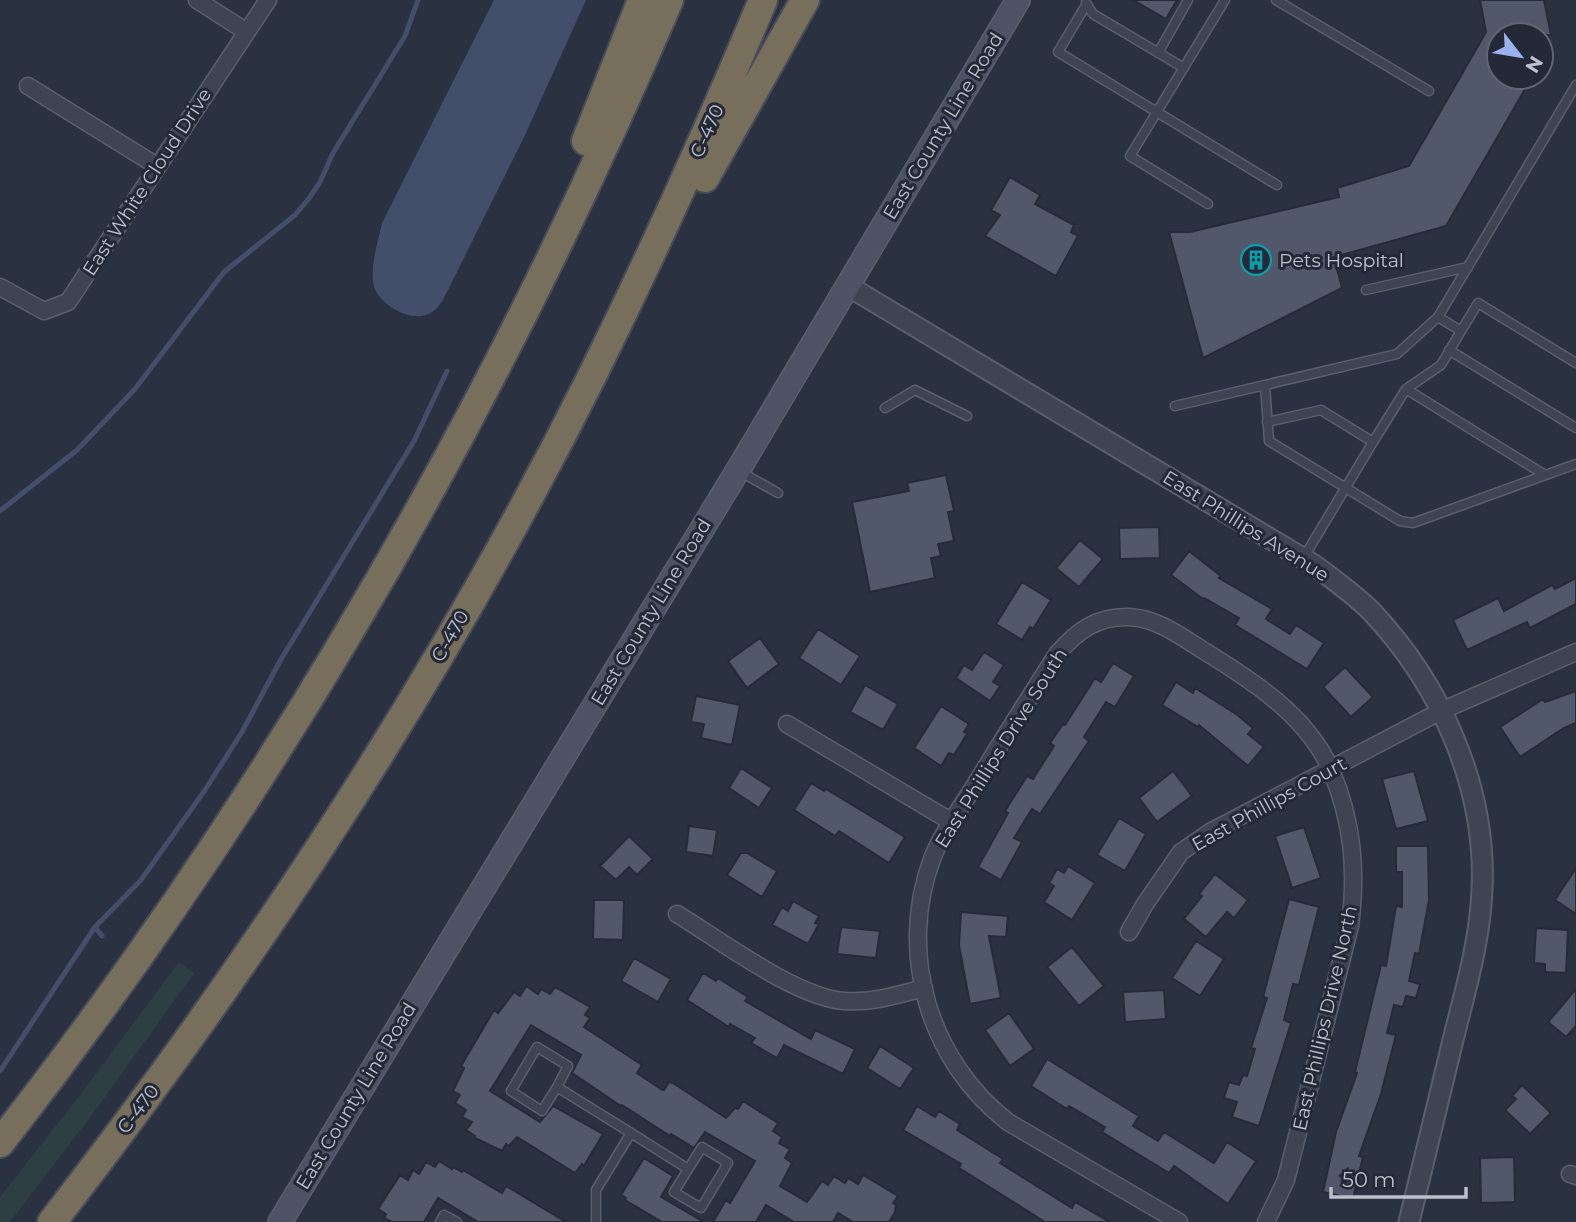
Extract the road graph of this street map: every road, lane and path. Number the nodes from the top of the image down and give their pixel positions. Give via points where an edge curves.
1 (197, 0) edge
2 (268, 0) edge
3 (642, 0) edge
4 (669, 0) edge
5 (763, 0) edge
6 (805, 0) edge
7 (1018, 0) edge
8 (1188, 0) edge
9 (1225, 0) edge
10 (1276, 0) edge
11 (1086, 2) edge
12 (247, 32) junction
13 (1158, 53) junction
14 (1184, 68) junction
15 (28, 86) dead end
16 (1576, 86) edge
17 (1429, 92) dead end
18 (1157, 113) junction
19 (157, 166) junction
20 (1277, 185) dead end
21 (1208, 204) dead end
22 (1468, 267) junction
23 (848, 286) junction
24 (0, 287) edge
25 (1366, 290) dead end
26 (1438, 317) junction
27 (1461, 331) junction
28 (1449, 350) junction
29 (602, 354) junction
30 (1576, 363) edge
31 (1265, 385) junction
32 (1406, 389) junction
33 (1175, 406) dead end
34 (886, 408) dead end
35 (967, 416) dead end
36 (1267, 422) junction
37 (1576, 428) edge
38 (463, 431) junction
39 (1373, 442) junction
40 (1576, 464) edge
41 (738, 470) junction
42 (1545, 475) junction
43 (1346, 488) junction
44 (778, 493) dead end
45 (1303, 559) junction
46 (1576, 652) edge
47 (1441, 711) junction
48 (788, 724) dead end
49 (1331, 770) junction
50 (952, 822) junction
51 (677, 914) dead end
52 (1129, 932) dead end
53 (924, 988) junction
54 (557, 1087) junction
55 (631, 1133) junction
56 (0, 1143) edge
57 (688, 1169) junction
58 (52, 1222) edge
59 (280, 1222) edge
60 (440, 1222) edge
61 (457, 1222) edge
62 (596, 1222) edge
63 (1179, 1222) edge
64 (1266, 1222) edge
65 (1409, 1222) edge

1 - 12 street
2 - 12 street, East White Cloud Drive
3 - 38 highway via 561,199 473,380
4 - 38 highway via 570,220
5 - 29 highway, C-470 via 696,156
6 - 29 highway via 621,340
7 - 23 main road, East County Line Road
8 - 13 lane
9 - 14 lane
10 - 17 lane
11 - 13 lane via 1093,14
11 - 18 lane via 1058,52
12 - 19 street, East White Cloud Drive
13 - 14 lane
14 - 18 lane
15 - 19 street
16 - 22 lane
18 - 20 lane
18 - 21 lane via 1130,156
19 - 24 street, East White Cloud Drive via 68,302 44,311
22 - 25 lane
22 - 26 lane
23 - 41 main road, East County Line Road
23 - 45 street, East Phillips Avenue
26 - 27 lane
26 - 31 lane via 1397,354
27 - 28 lane
27 - 30 lane via 1478,303
28 - 32 lane via 1441,365
28 - 37 lane
29 - 58 highway, C-470 via 473,596 343,811 206,1015
31 - 33 lane
31 - 36 lane
32 - 39 lane
32 - 42 lane
34 - 35 lane via 915,390
36 - 39 lane via 1321,410
36 - 43 lane via 1269,441
38 - 56 highway via 359,617 251,791
39 - 43 lane
40 - 42 lane
41 - 44 lane
41 - 59 main road, East County Line Road
42 - 43 lane via 1413,523 1400,521
43 - 45 lane
45 - 47 street, East Phillips Avenue via 1370,610 1411,660
46 - 47 street, East Phillips Court
47 - 49 street, East Phillips Court
47 - 65 street, East Phillips Avenue via 1470,782 1479,825 1482,890 1477,942
48 - 50 street
49 - 50 street, East Phillips Drive South via 1319,748 1278,702 1251,680 1168,629 1146,619 1116,617 1087,626 1057,654
49 - 52 street, East Phillips Court via 1210,832 1181,852
49 - 64 street, East Phillips Drive North via 1353,850 1350,926 1286,1180
50 - 53 street, East Phillips Drive South via 933,857 919,910
51 - 53 street via 787,982 824,997 880,1000
53 - 63 street, East Phillips Drive South via 937,1033 952,1061 988,1106
54 - 54 lane via 542,1111 510,1091 537,1047 568,1066
54 - 55 lane
55 - 57 lane
55 - 62 lane via 596,1191
57 - 57 lane via 674,1192 701,1208 728,1163 702,1147
60 - 61 lane via 444,1215

